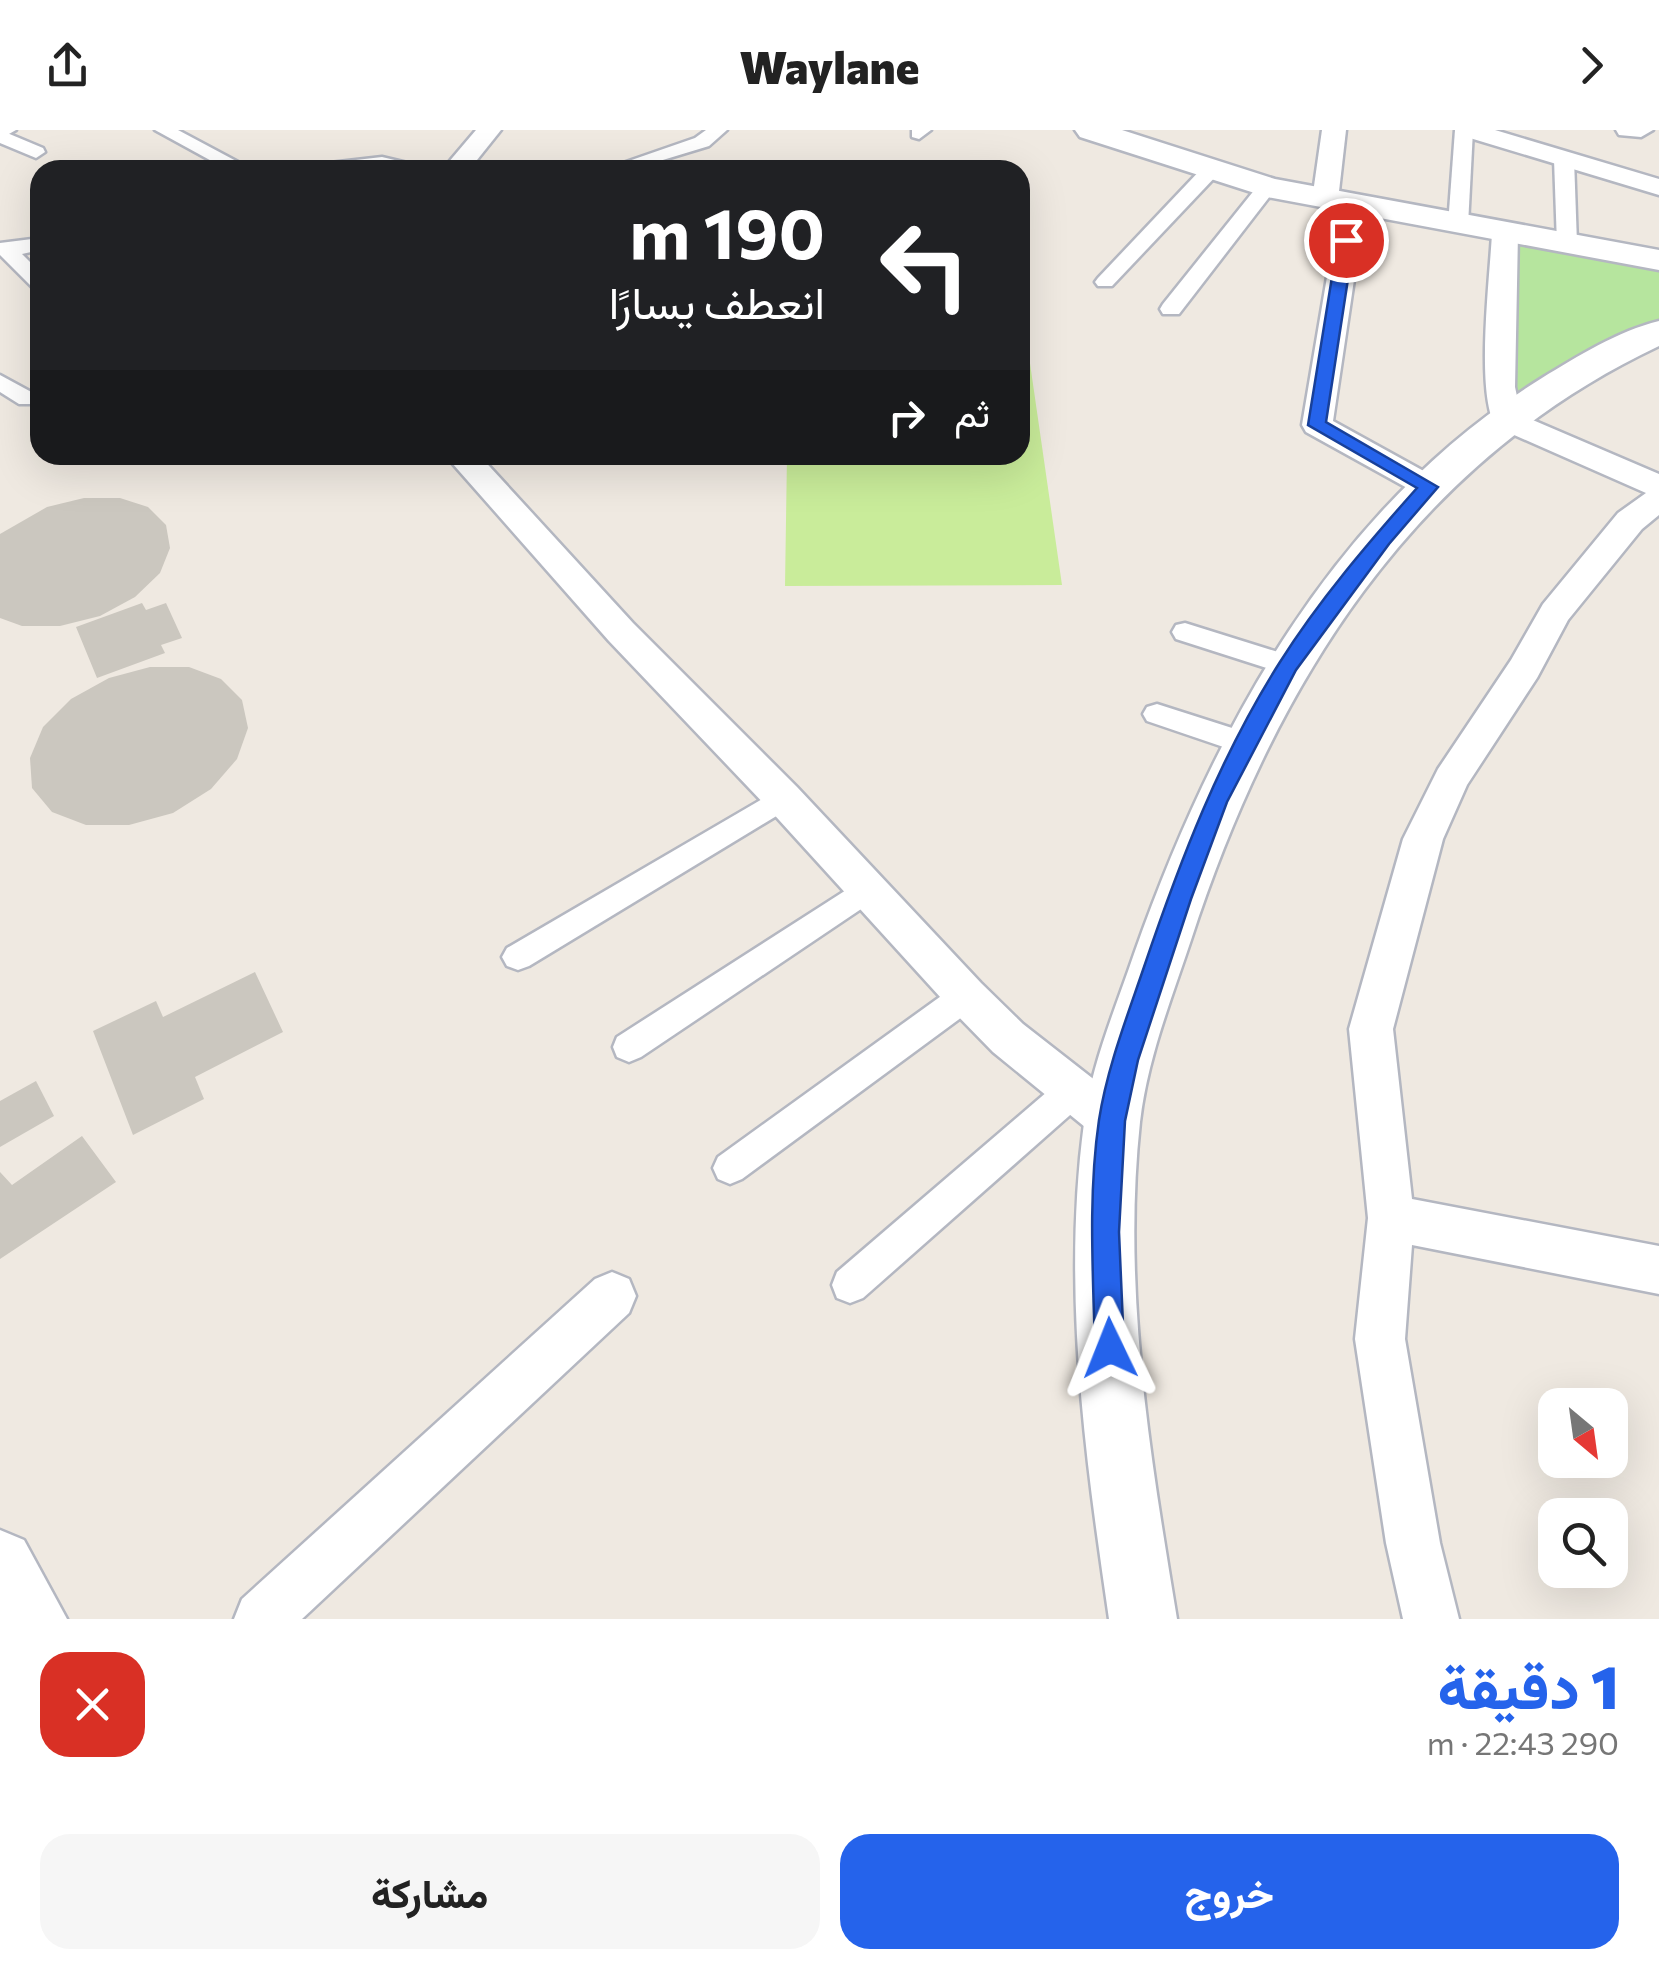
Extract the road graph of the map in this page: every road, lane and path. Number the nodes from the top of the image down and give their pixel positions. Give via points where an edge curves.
1 (489, 130) edge
2 (718, 130) edge
3 (1091, 130) edge
4 (1306, 130) edge
5 (1466, 130) edge
6 (1628, 130) edge
7 (1642, 130) edge
8 (1, 132) edge
9 (175, 132) edge
10 (1334, 133) edge
11 (36, 152) dead end
12 (1564, 158) junction
13 (225, 160) edge
14 (467, 160) edge
15 (643, 160) edge
16 (1212, 169) junction
17 (1267, 187) junction
18 (1659, 187) edge
19 (1338, 203) junction
20 (1458, 225) junction
21 (1505, 233) junction
22 (1566, 244) junction
23 (30, 246) edge
24 (4, 250) edge
25 (1659, 260) edge
26 (30, 275) edge
27 (1105, 282) dead end
28 (1171, 309) dead end
29 (1659, 332) edge
30 (0, 382) edge
31 (0, 409) edge
32 (1507, 420) junction
33 (483, 465) edge
34 (1659, 486) edge
35 (1428, 487) junction
36 (1659, 500) edge
37 (1186, 632) dead end
38 (1288, 666) junction
39 (1157, 714) dead end
40 (1244, 743) junction
41 (783, 798) junction
42 (868, 888) junction
43 (518, 958) dead end
44 (966, 996) junction
45 (629, 1046) dead end
46 (1093, 1105) junction
47 (730, 1168) dead end
48 (1392, 1218) junction
49 (1659, 1270) edge
50 (850, 1286) dead end
51 (612, 1296) dead end
52 (0, 1564) edge
53 (33, 1619) edge
54 (262, 1619) edge
55 (1143, 1619) edge
56 (1431, 1619) edge

1 - 14 street
2 - 15 street via 702,142
3 - 16 street
4 - 10 street
5 - 12 street
5 - 20 street
6 - 7 street
8 - 11 street
9 - 13 street
10 - 19 street
12 - 18 street
12 - 22 street
16 - 17 street
16 - 27 street
17 - 19 street
17 - 28 street
19 - 20 street
19 - 35 street via 1317,425
20 - 21 street
21 - 22 street
21 - 32 street via 1500,387
22 - 25 street
23 - 24 street
24 - 26 street
29 - 32 street via 1572,374
30 - 31 street via 27,399
32 - 34 street
32 - 35 street
33 - 41 street via 621,632
35 - 38 street
36 - 48 street via 1630,521 1554,613 1451,779 1424,839 1371,1029
37 - 38 street
38 - 40 street
39 - 40 street
40 - 46 street via 1179,899 1125,1060
41 - 42 street
41 - 43 street
42 - 44 street
42 - 45 street
44 - 46 street
44 - 47 street
46 - 50 street
46 - 55 street via 1110,1348
48 - 49 street
48 - 56 street via 1380,1339
51 - 54 street
52 - 53 street

